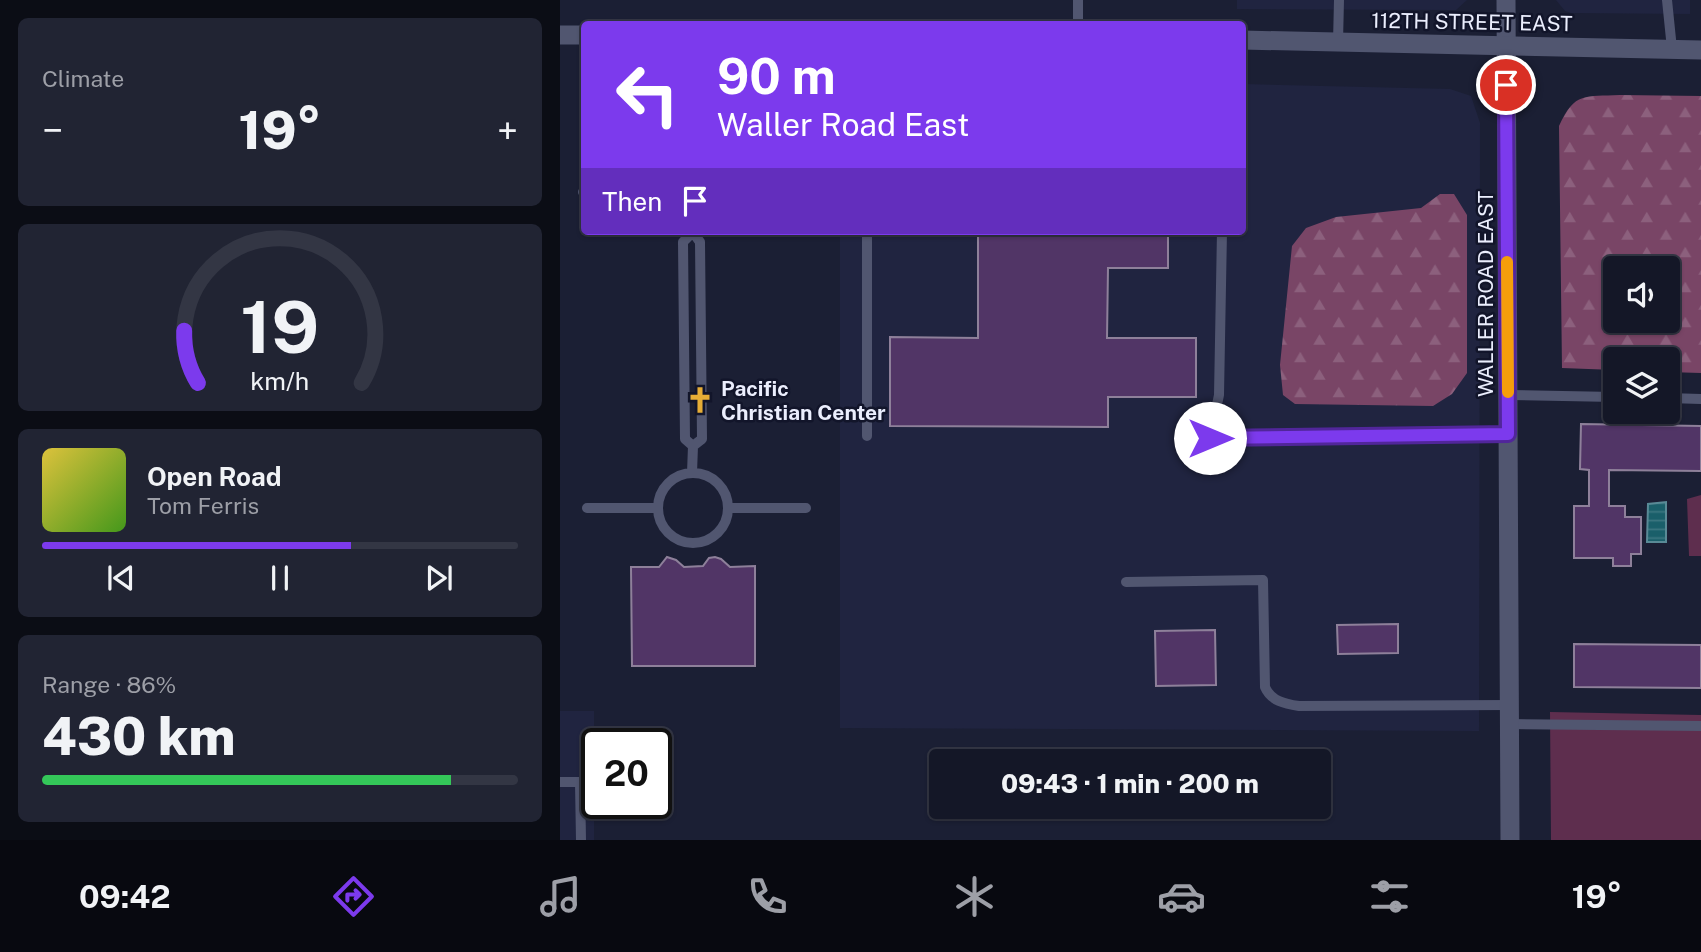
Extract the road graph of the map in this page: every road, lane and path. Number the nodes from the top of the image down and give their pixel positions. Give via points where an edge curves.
1 (1078, 0) edge
2 (1339, 0) edge
3 (1506, 0) edge
4 (1667, 0) edge
5 (1078, 21) edge
6 (560, 35) edge
7 (581, 35) edge
8 (1246, 40) edge
9 (1338, 42) junction
10 (1506, 45) junction
11 (1672, 50) junction
12 (1701, 50) edge
13 (689, 235) edge
14 (694, 235) edge
15 (867, 235) edge
16 (1222, 235) edge
17 (1508, 395) junction
18 (1603, 397) edge
19 (1680, 398) edge
20 (1701, 399) edge
21 (1508, 434) junction
22 (867, 436) dead end
23 (693, 446) junction
24 (692, 473) junction
25 (587, 508) dead end
26 (657, 508) junction
27 (728, 508) junction
28 (806, 508) dead end
29 (1126, 582) dead end
30 (1510, 714) junction
31 (1701, 726) edge
32 (560, 782) edge
33 (580, 840) edge
34 (1510, 840) edge

1 - 5 lane
2 - 9 lane
3 - 10 street, WALLER ROAD EAST
4 - 11 lane
6 - 7 street
8 - 9 street, 112TH STREET EAST
9 - 10 street, 112TH STREET EAST
10 - 11 street, 112TH STREET EAST
10 - 17 street, WALLER ROAD EAST
11 - 12 street, 112TH STREET EAST
13 - 23 lane via 683,242 685,439
14 - 23 lane via 700,242 702,439
15 - 22 lane
16 - 21 lane via 1219,395 1210,438
17 - 18 lane
17 - 21 street, WALLER ROAD EAST
19 - 20 lane
21 - 30 street, WALLER ROAD EAST
23 - 24 lane
24 - 26 lane via 664,487
24 - 27 lane via 722,487
25 - 26 lane
26 - 27 lane via 664,530 693,544 722,530
27 - 28 lane
29 - 30 lane via 1263,580 1265,687 1269,695 1285,704
30 - 31 lane
30 - 34 street, WALLER ROAD EAST
32 - 33 lane via 580,782

